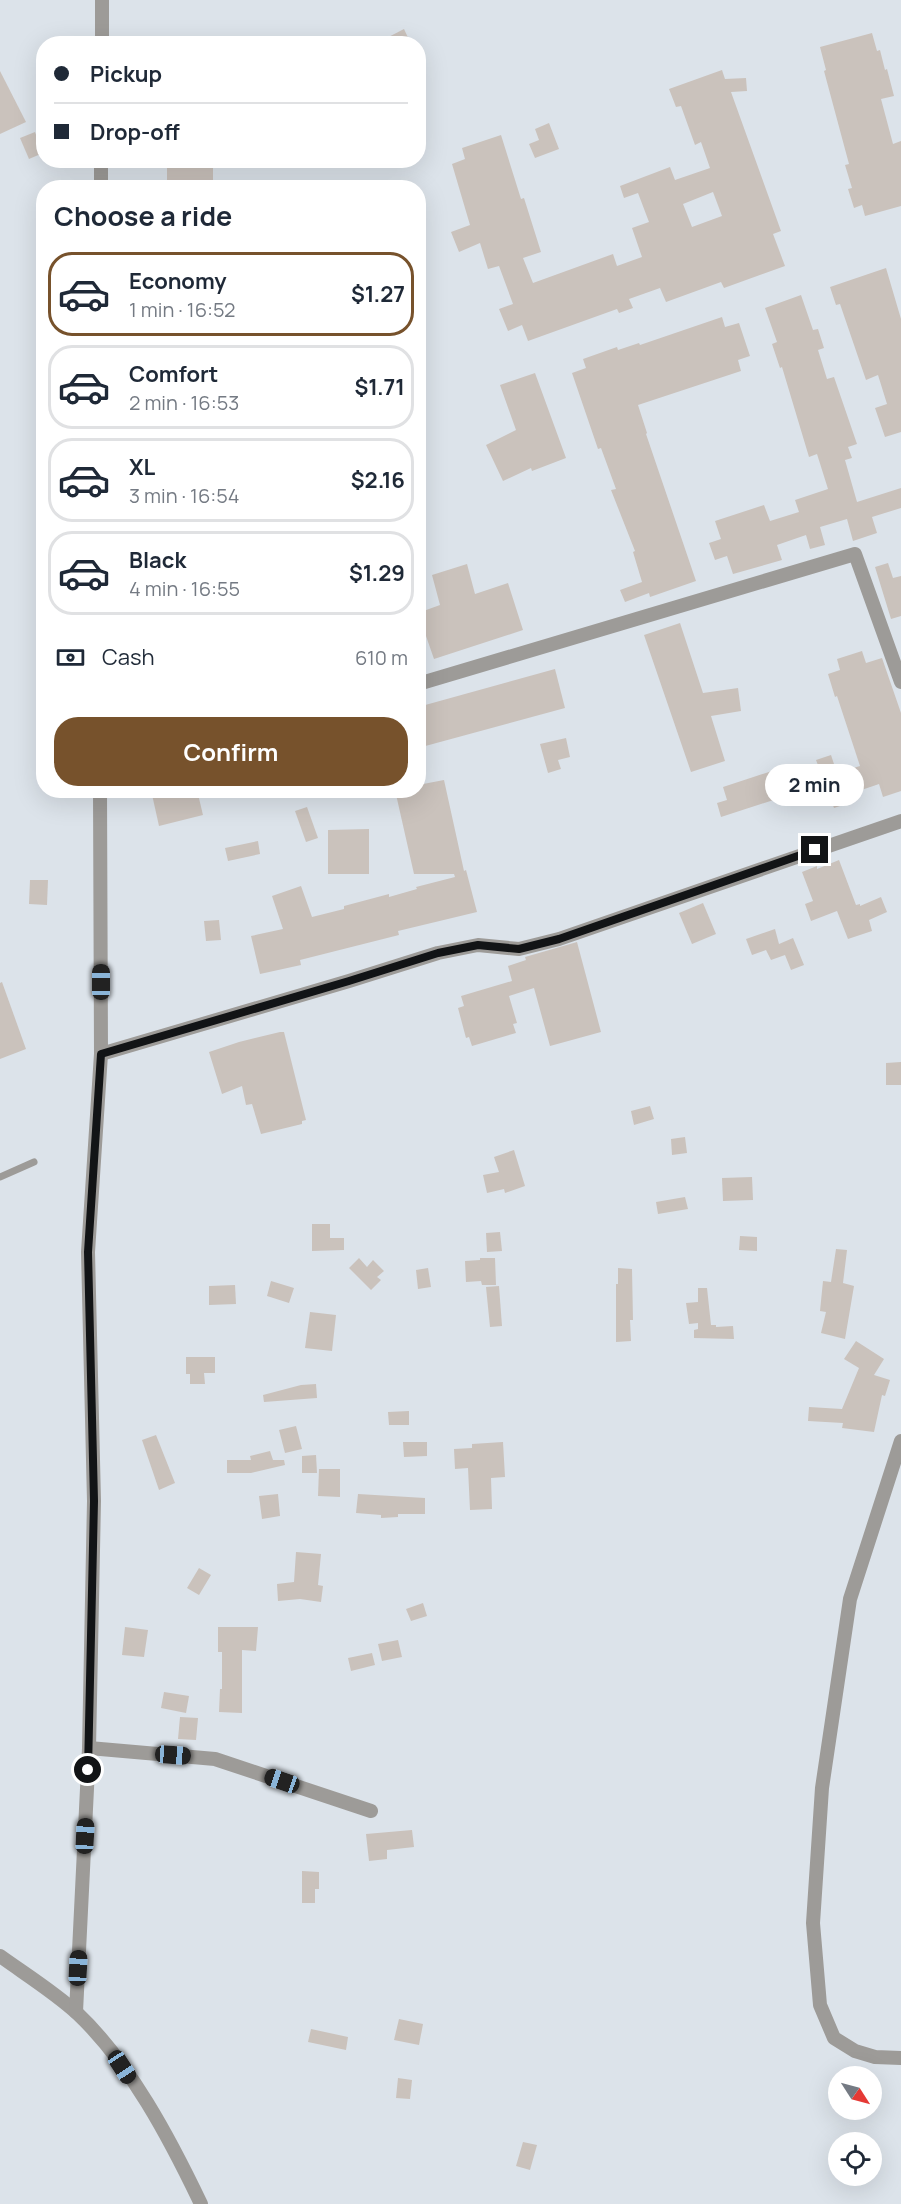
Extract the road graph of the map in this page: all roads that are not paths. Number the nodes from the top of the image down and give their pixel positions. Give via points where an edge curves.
1 (102, 0) edge
2 (102, 36) edge
3 (426, 682) edge
4 (901, 682) edge
5 (100, 798) edge
6 (901, 821) edge
7 (101, 1054) junction
8 (34, 1162) dead end
9 (0, 1177) edge
10 (901, 1441) edge
11 (89, 1748) junction
12 (371, 1811) dead end
13 (0, 1956) edge
14 (76, 2012) junction
15 (901, 2058) edge
16 (201, 2204) edge

1 - 2 street
3 - 4 street via 855,554
5 - 7 street
6 - 7 street via 559,939 519,949 478,945 438,953
7 - 11 street via 88,1252 94,1501
8 - 9 lane
10 - 15 street via 850,1599 822,1788 813,1923 820,2005 834,2038 874,2057
11 - 12 street via 215,1759
11 - 14 street
13 - 14 street
14 - 16 street via 110,2049 170,2140

